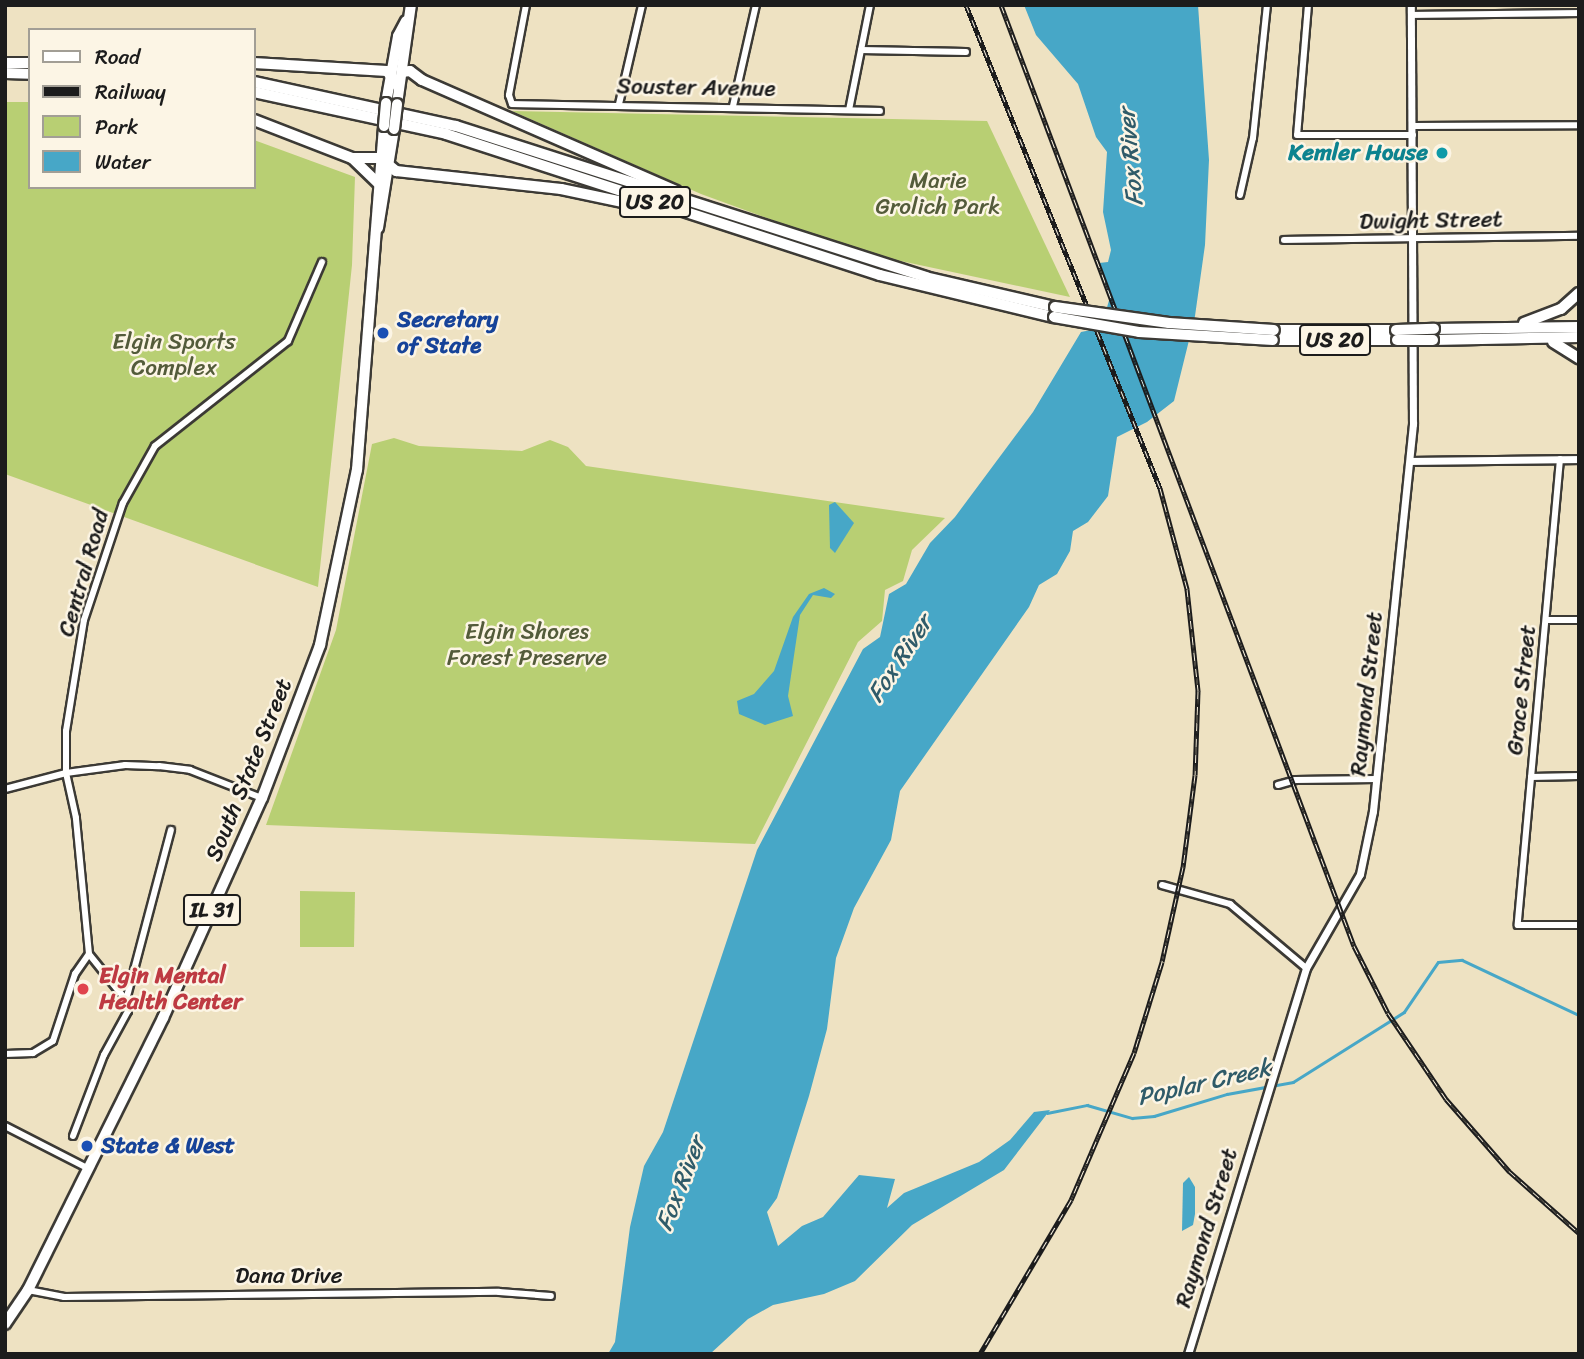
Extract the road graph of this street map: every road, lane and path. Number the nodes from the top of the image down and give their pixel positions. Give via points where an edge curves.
1 (411, 5) edge
2 (526, 5) edge
3 (642, 5) edge
4 (756, 5) edge
5 (870, 5) edge
6 (1267, 5) edge
7 (1308, 5) edge
8 (1411, 5) edge
9 (1579, 13) edge
10 (1411, 15) junction
11 (408, 18) junction
12 (861, 50) junction
13 (966, 52) dead end
14 (5, 61) edge
15 (28, 61) edge
16 (256, 63) edge
17 (402, 72) junction
18 (5, 74) edge
19 (28, 74) edge
20 (390, 75) junction
21 (256, 82) edge
22 (399, 88) junction
23 (256, 92) edge
24 (392, 104) junction
25 (619, 104) junction
26 (733, 106) junction
27 (849, 110) junction
28 (880, 111) dead end
29 (256, 121) edge
30 (1579, 125) edge
31 (1412, 126) junction
32 (389, 127) junction
33 (1413, 135) junction
34 (352, 158) junction
35 (380, 158) junction
36 (389, 167) junction
37 (378, 183) junction
38 (1240, 195) dead end
39 (740, 218) junction
40 (378, 228) junction
41 (750, 233) junction
42 (1579, 236) edge
43 (1413, 239) junction
44 (1283, 240) dead end
45 (322, 262) dead end
46 (1579, 293) edge
47 (1055, 312) junction
48 (1579, 327) edge
49 (1498, 328) junction
50 (1433, 335) junction
51 (1579, 337) edge
52 (1540, 338) junction
53 (1579, 358) edge
54 (1560, 459) junction
55 (1579, 459) edge
56 (1411, 461) junction
57 (1547, 620) junction
58 (1579, 620) edge
59 (66, 773) junction
60 (1579, 776) edge
61 (1531, 777) junction
62 (1377, 779) junction
63 (1278, 785) dead end
64 (5, 789) edge
65 (262, 798) junction
66 (171, 830) dead end
67 (1162, 885) dead end
68 (1579, 925) edge
69 (89, 954) junction
70 (1306, 968) junction
71 (126, 1000) junction
72 (5, 1054) edge
73 (5, 1126) edge
74 (73, 1136) dead end
75 (87, 1168) junction
76 (28, 1290) junction
77 (551, 1296) dead end
78 (5, 1324) edge
79 (1188, 1354) edge

1 - 11 main road, South State Street / IL 31
2 - 25 street, Souster Avenue via 509,95 512,104
3 - 25 street
4 - 26 street
5 - 12 street
6 - 38 street via 1253,138
7 - 33 street via 1297,135
8 - 10 street, Raymond Street
9 - 10 street
10 - 31 street, Raymond Street
11 - 17 main road, South State Street / IL 31
11 - 20 main road, South State Street / IL 31 via 398,36
12 - 13 street
12 - 27 street
14 - 15 highway
16 - 20 highway via 365,68
17 - 22 main road, South State Street / IL 31
17 - 39 highway via 410,71
18 - 19 highway
20 - 22 highway
20 - 24 main road, South State Street / IL 31
21 - 39 highway, US 20 via 456,126
22 - 24 main road, South State Street / IL 31
23 - 41 highway, US 20 via 446,134
24 - 32 main road, South State Street / IL 31, bridge
25 - 26 street, Souster Avenue
26 - 27 street, Souster Avenue
27 - 28 street, Souster Avenue
29 - 34 highway
30 - 31 street
31 - 33 street, Raymond Street
32 - 35 main road, South State Street / IL 31
32 - 36 main road, South State Street / IL 31
33 - 43 street, Raymond Street
34 - 35 highway
34 - 37 highway
35 - 36 highway
35 - 37 main road, South State Street / IL 31
36 - 40 main road, South State Street / IL 31
36 - 41 highway via 606,197
37 - 40 main road, South State Street / IL 31
39 - 47 highway, US 20 via 925,277
40 - 65 main road, South State Street / IL 31 via 362,428 340,560 320,645
41 - 47 highway, US 20 via 916,285
42 - 43 street, Dwight Street
43 - 44 street, Dwight Street
43 - 56 street, Raymond Street
45 - 59 street, Central Road via 288,341 155,446 122,503 84,620 66,732
46 - 49 highway via 1546,317
47 - 50 highway, US 20, bridge via 1273,335
48 - 49 highway, US 20
49 - 50 highway, US 20
50 - 52 highway, US 20
51 - 52 highway, US 20
52 - 53 highway via 1562,344
54 - 55 street
54 - 56 street
54 - 57 street, Grace Street
56 - 62 street, Raymond Street
57 - 58 street
57 - 61 street, Grace Street
59 - 64 street
59 - 65 street via 125,765 159,766 190,770
59 - 69 street, Central Road via 76,818
60 - 61 street
61 - 68 street, Grace Street via 1518,925
62 - 63 street via 1295,780
62 - 70 street, Raymond Street via 1360,874
65 - 75 main road, South State Street / IL 31 via 163,1018
66 - 71 street
67 - 70 street via 1230,904
69 - 71 street
69 - 72 street via 75,974 53,1041 33,1053
70 - 79 street, Raymond Street
71 - 74 street via 128,1011 104,1055
73 - 75 street
75 - 76 main road, South State Street / IL 31
76 - 77 street, Dana Drive via 64,1297 499,1292
76 - 78 main road, South State Street / IL 31

